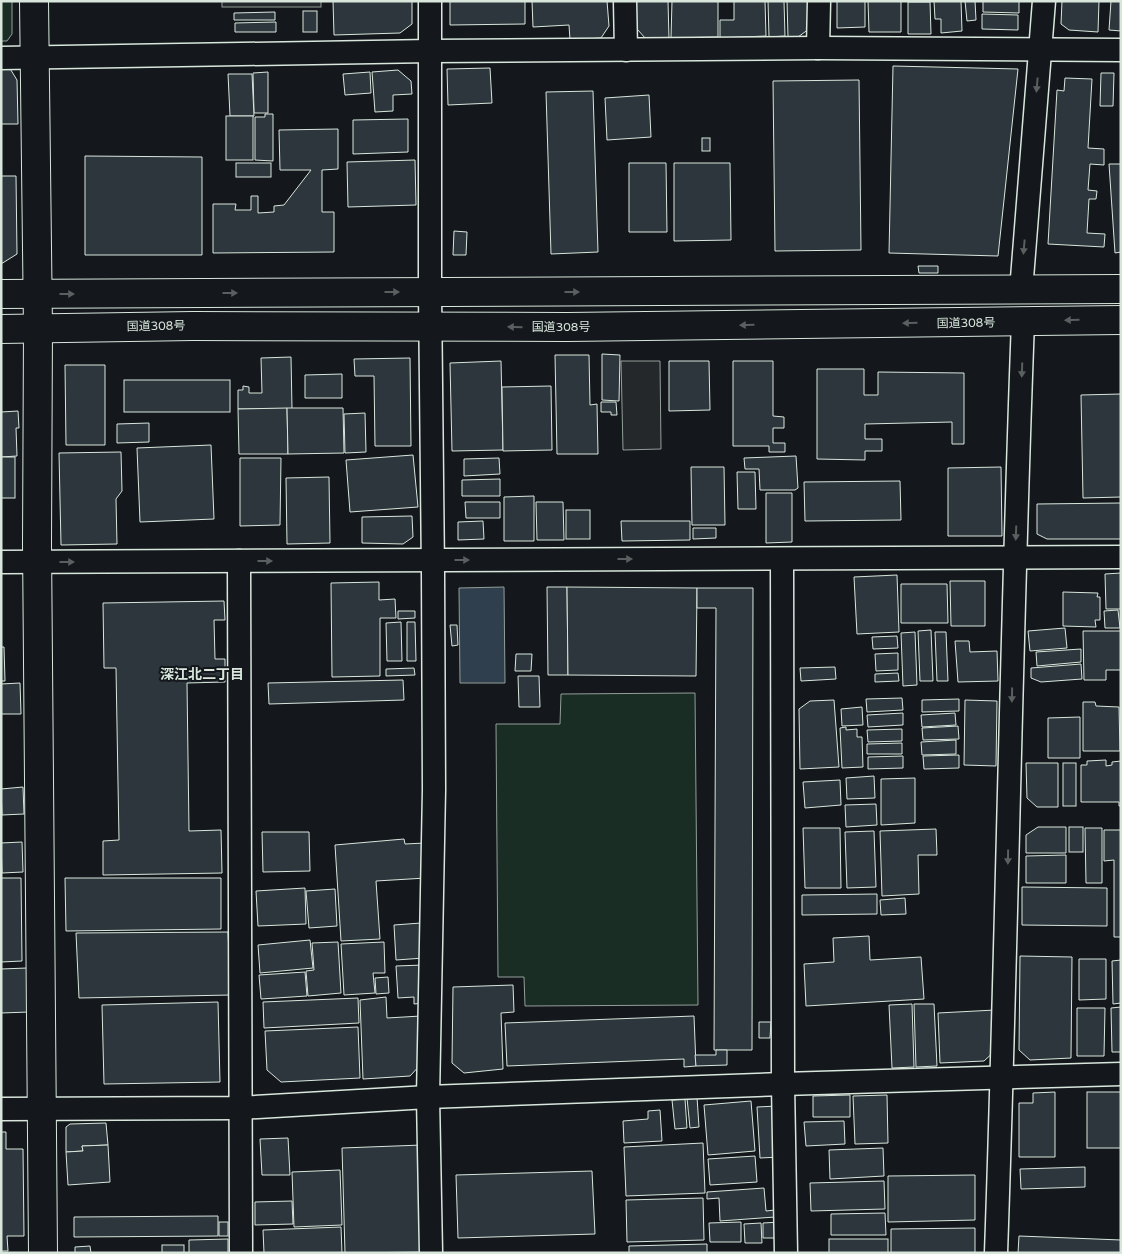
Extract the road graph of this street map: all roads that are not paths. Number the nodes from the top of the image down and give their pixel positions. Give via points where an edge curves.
1 (34, 1) edge
2 (430, 1) edge
3 (625, 1) edge
4 (819, 1) edge
5 (1044, 1) edge
6 (818, 48) junction
7 (1040, 49) junction
8 (626, 50) junction
9 (1121, 50) edge
10 (431, 51) junction
11 (1, 58) edge
12 (34, 58) junction
13 (1121, 290) edge
14 (1021, 291) junction
15 (430, 292) junction
16 (1, 294) edge
17 (37, 294) junction
18 (1121, 320) edge
19 (1023, 321) junction
20 (430, 326) junction
21 (1, 329) edge
22 (38, 329) junction
23 (1121, 557) edge
24 (1015, 558) junction
25 (782, 559) junction
26 (433, 560) junction
27 (239, 561) junction
28 (1, 562) edge
29 (38, 562) junction
30 (1121, 1074) edge
31 (1002, 1077) junction
32 (783, 1084) junction
33 (428, 1097) junction
34 (42, 1108) junction
35 (239, 1108) junction
36 (1, 1109) edge
37 (43, 1253) edge
38 (241, 1253) edge
39 (431, 1253) edge
40 (786, 1253) edge
41 (996, 1253) edge

1 - 12 main road
2 - 10 street
3 - 8 street
4 - 6 street
5 - 7 street
6 - 7 street
6 - 8 street
7 - 9 street
7 -> 14 street
8 - 10 street
10 - 12 street
10 - 15 street
11 - 12 street
12 - 17 main road
13 - 14 main road
15 -> 14 main road
17 -> 15 main road
15 - 20 street
16 - 17 main road
17 - 22 main road
18 -> 19 main road, 国道308号
19 -> 20 main road, 国道308号
19 -> 24 street
20 - 22 main road, 国道308号
20 - 26 street
21 - 22 main road, 国道308号
22 - 29 main road
23 - 24 street
24 - 25 street
24 -> 31 street
26 -> 25 street
25 - 32 street
27 -> 26 street
26 - 33 street via 434,790
29 -> 27 street
27 - 35 street
28 - 29 street
29 - 34 main road
30 - 31 street
31 - 32 street
31 - 41 street
32 - 33 street
32 - 40 street
33 - 35 street
33 - 39 street
34 - 35 street
34 - 36 street
34 - 37 main road
35 - 38 street

